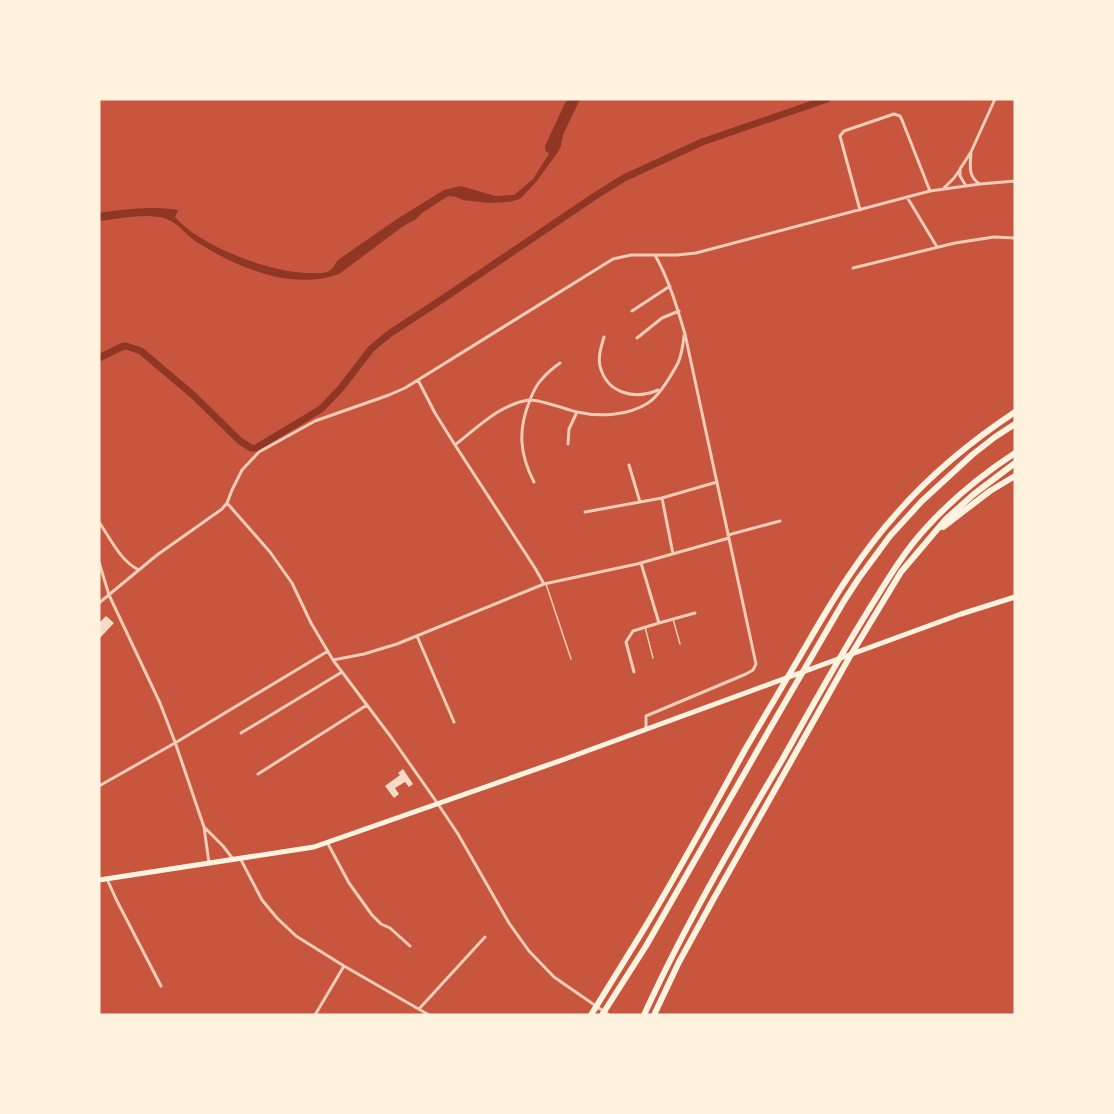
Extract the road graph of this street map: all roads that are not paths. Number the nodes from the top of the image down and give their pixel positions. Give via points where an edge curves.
1 (995, 99) edge
2 (971, 152) junction
3 (960, 169) junction
4 (1015, 181) edge
5 (980, 184) junction
6 (966, 186) junction
7 (942, 189) junction
8 (930, 191) junction
9 (907, 197) junction
10 (860, 210) junction
11 (1015, 238) edge
12 (938, 247) junction
13 (656, 255) junction
14 (853, 268) dead end
15 (670, 286) junction
16 (632, 311) dead end
17 (679, 311) junction
18 (685, 334) junction
19 (604, 338) dead end
20 (637, 338) dead end
21 (560, 363) dead end
22 (418, 380) junction
23 (660, 390) junction
24 (530, 400) junction
25 (577, 412) junction
26 (1015, 412) edge
27 (1015, 424) edge
28 (568, 444) dead end
29 (455, 446) junction
30 (1015, 453) edge
31 (1015, 463) edge
32 (628, 465) dead end
33 (1015, 476) edge
34 (534, 482) dead end
35 (717, 482) junction
36 (662, 498) junction
37 (639, 502) junction
38 (227, 503) junction
39 (585, 512) dead end
40 (780, 521) dead end
41 (99, 522) edge
42 (729, 537) junction
43 (929, 538) junction
44 (674, 554) junction
45 (99, 562) edge
46 (641, 563) junction
47 (139, 570) junction
48 (545, 584) junction
49 (110, 595) junction
50 (1015, 597) edge
51 (99, 603) edge
52 (695, 613) dead end
53 (673, 619) junction
54 (659, 623) junction
55 (645, 627) junction
56 (417, 636) junction
57 (680, 644) dead end
58 (328, 651) junction
59 (653, 658) dead end
60 (572, 659) dead end
61 (333, 660) junction
62 (342, 672) junction
63 (634, 672) dead end
64 (367, 705) junction
65 (454, 722) dead end
66 (645, 729) junction
67 (241, 733) dead end
68 (176, 743) junction
69 (258, 774) dead end
70 (99, 786) edge
71 (438, 804) junction
72 (204, 827) junction
73 (327, 842) junction
74 (237, 859) junction
75 (209, 863) junction
76 (107, 879) junction
77 (99, 880) edge
78 (485, 937) dead end
79 (410, 946) dead end
80 (344, 966) junction
81 (160, 986) dead end
82 (419, 1009) junction
83 (315, 1015) edge
84 (429, 1015) edge
85 (591, 1015) edge
86 (602, 1015) edge
87 (609, 1015) edge
88 (644, 1015) edge
89 (654, 1015) edge

1 - 2 street
2 - 3 street
2 - 5 street via 971,175
3 - 6 street
3 - 7 street
4 - 5 street
5 - 6 street
6 - 7 street
7 - 8 street
8 - 9 street
8 - 10 street via 902,120 894,114 844,131 840,136
9 - 10 street
9 - 12 street
10 - 13 street via 708,250
11 - 12 street via 983,238
12 - 14 street
13 - 15 street
13 - 22 street via 613,259
15 - 16 street
15 - 17 street
17 - 18 street
17 - 20 street via 662,318
18 - 23 street via 678,363
18 - 35 street
19 - 23 street via 600,367 618,391 636,396
21 - 24 street via 542,378
22 - 29 street
22 - 38 street via 389,395 315,421 259,453 242,470
23 - 25 street via 650,402 627,412
24 - 25 street
24 - 29 street via 492,415
24 - 34 street via 522,437
25 - 28 street via 569,429
26 - 85 highway via 987,430 931,478 850,574
27 - 86 highway via 972,455 922,501 859,578
29 - 48 street
30 - 88 highway via 944,509 896,566 691,919
31 - 43 highway via 974,494
32 - 37 street
33 - 43 highway via 982,496
35 - 36 street
35 - 42 street
36 - 37 street
36 - 44 street
37 - 39 street
38 - 47 street
38 - 58 street via 292,583
40 - 42 street
41 - 47 street via 117,550
42 - 44 street
42 - 66 street via 756,660 753,670 645,716
43 - 89 highway via 901,572 849,658 685,951
44 - 46 street
45 - 49 street
46 - 48 street
46 - 54 street
47 - 49 street
48 - 56 street
48 - 60 lane
49 - 51 street
49 - 68 street
50 - 66 main road
52 - 53 street
53 - 54 street
53 - 57 lane
54 - 55 street
55 - 59 lane
55 - 63 street via 633,630 626,642
56 - 61 street
56 - 65 street
58 - 61 street
58 - 68 street
61 - 62 street
62 - 64 street
62 - 67 street
64 - 69 street
64 - 71 street
66 - 71 main road
68 - 70 street
68 - 72 street
71 - 73 main road
71 - 87 street via 529,951 554,977
72 - 74 street
72 - 75 street
73 - 74 main road
73 - 79 street via 372,915
74 - 75 main road
74 - 80 street via 277,918 296,936
75 - 76 main road
76 - 77 main road
76 - 81 street
78 - 82 street
80 - 82 street
80 - 83 street
82 - 84 street

